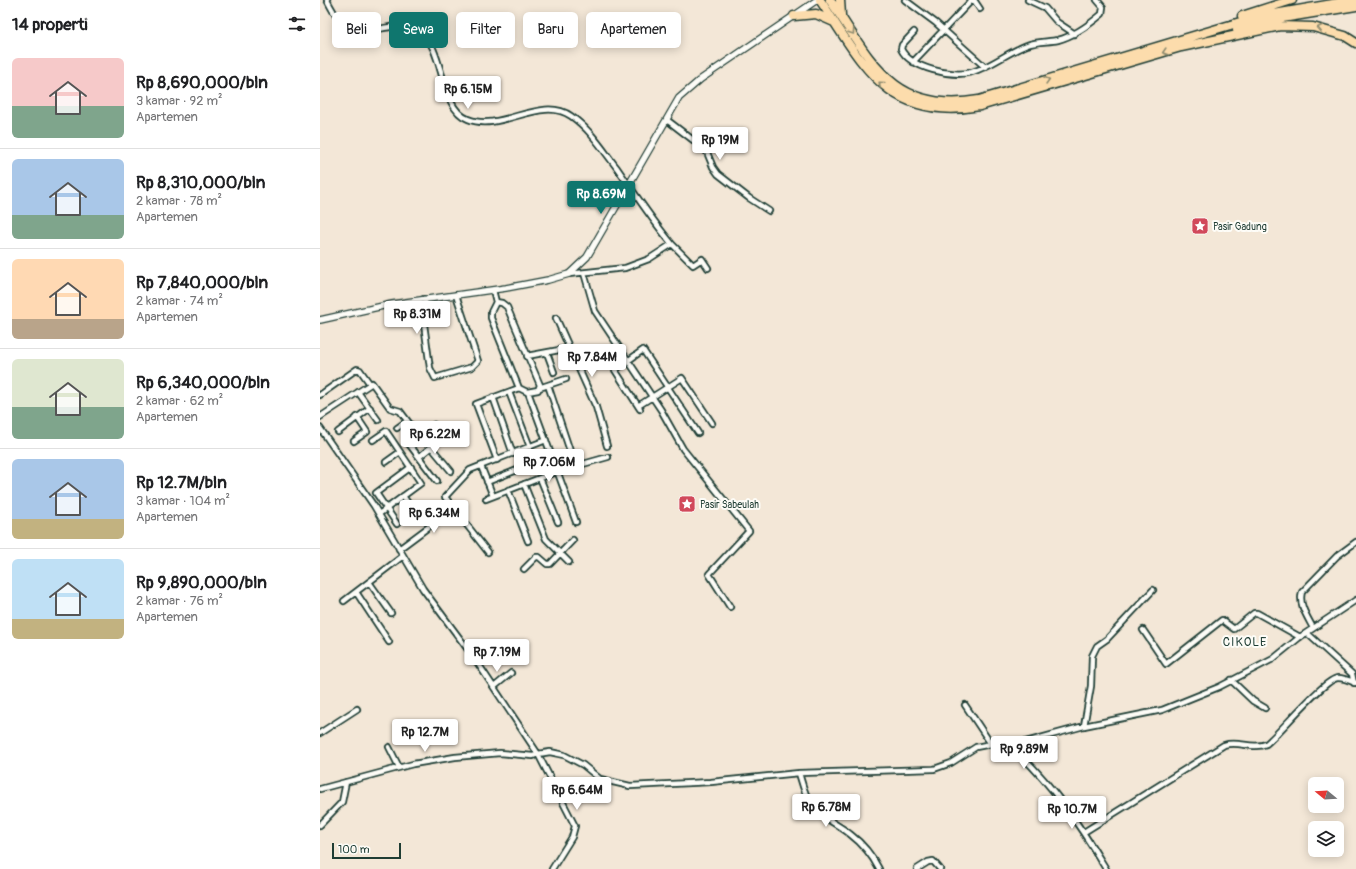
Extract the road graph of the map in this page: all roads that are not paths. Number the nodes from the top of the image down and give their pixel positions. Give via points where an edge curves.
1 (327, 0) edge
2 (819, 0) edge
3 (830, 0) edge
4 (840, 0) edge
5 (973, 0) edge
6 (1028, 0) edge
7 (1097, 0) edge
8 (1292, 0) edge
9 (1356, 0) edge
10 (907, 1) edge
11 (1356, 6) edge
12 (980, 9) dead end
13 (794, 16) junction
14 (842, 17) junction
15 (835, 22) junction
16 (944, 31) junction
17 (914, 32) dead end
18 (1075, 34) junction
19 (1356, 43) edge
20 (1180, 44) junction
21 (912, 62) junction
22 (985, 67) junction
23 (667, 120) junction
24 (628, 185) junction
25 (769, 211) dead end
26 (672, 244) junction
27 (708, 268) dead end
28 (584, 273) junction
29 (569, 274) junction
30 (493, 290) junction
31 (456, 295) junction
32 (424, 299) junction
33 (496, 302) junction
34 (556, 318) dead end
35 (320, 320) edge
36 (570, 348) junction
37 (547, 353) junction
38 (527, 356) junction
39 (628, 360) junction
40 (554, 372) dead end
41 (566, 379) dead end
42 (370, 384) junction
43 (548, 385) junction
44 (519, 388) junction
45 (540, 388) junction
46 (668, 388) junction
47 (358, 392) junction
48 (509, 392) junction
49 (528, 392) junction
50 (320, 395) edge
51 (492, 397) junction
52 (653, 397) junction
53 (370, 408) junction
54 (320, 417) edge
55 (357, 418) junction
56 (378, 420) dead end
57 (407, 421) junction
58 (712, 423) dead end
59 (434, 425) dead end
60 (320, 428) edge
61 (397, 428) dead end
62 (338, 432) dead end
63 (698, 433) dead end
64 (419, 436) junction
65 (441, 439) dead end
66 (373, 440) dead end
67 (546, 440) junction
68 (354, 441) dead end
69 (607, 446) dead end
70 (432, 447) junction
71 (530, 447) junction
72 (400, 452) junction
73 (513, 454) junction
74 (552, 456) junction
75 (419, 457) junction
76 (608, 457) dead end
77 (497, 460) junction
78 (386, 462) dead end
79 (481, 466) junction
80 (575, 466) junction
81 (411, 467) junction
82 (451, 471) dead end
83 (558, 471) junction
84 (540, 478) junction
85 (437, 482) dead end
86 (487, 482) junction
87 (524, 484) junction
88 (508, 490) junction
89 (403, 496) junction
90 (493, 496) junction
91 (486, 499) dead end
92 (453, 507) junction
93 (386, 508) junction
94 (430, 510) dead end
95 (414, 513) dead end
96 (379, 514) junction
97 (438, 520) junction
98 (558, 522) dead end
99 (576, 522) dead end
100 (397, 524) dead end
101 (573, 540) dead end
102 (528, 541) dead end
103 (1356, 542) edge
104 (400, 549) junction
105 (488, 552) dead end
106 (560, 553) junction
107 (403, 556) junction
108 (569, 562) dead end
109 (524, 569) dead end
110 (369, 582) junction
111 (1153, 590) dead end
112 (356, 592) junction
113 (1356, 600) edge
114 (344, 601) dead end
115 (730, 607) dead end
116 (391, 613) dead end
117 (1314, 628) junction
118 (1143, 630) dead end
119 (1307, 633) junction
120 (1300, 637) junction
121 (389, 642) dead end
122 (511, 673) dead end
123 (1231, 680) junction
124 (1355, 683) edge
125 (494, 687) junction
126 (965, 705) dead end
127 (1265, 708) dead end
128 (357, 709) dead end
129 (1084, 726) junction
130 (320, 733) edge
131 (991, 744) junction
132 (1011, 746) junction
133 (389, 747) dead end
134 (538, 754) junction
135 (399, 767) junction
136 (799, 773) junction
137 (346, 782) junction
138 (320, 788) edge
139 (320, 825) edge
140 (1084, 832) junction
141 (552, 869) edge
142 (879, 869) edge
143 (917, 869) edge
144 (940, 869) edge
145 (1106, 869) edge

1 - 24 street via 336,18 349,31 408,25 425,35 434,51 455,107 463,117 470,120 504,120 545,110 570,115 595,138
2 - 13 street
2 - 15 highway
3 - 14 highway
4 - 14 highway
5 - 12 street
5 - 16 street
6 - 18 street via 1045,8 1056,22
7 - 18 street via 1103,7 1102,14
8 - 20 highway via 1257,11
9 - 20 highway via 1257,17
10 - 16 street
11 - 20 highway via 1257,24
13 - 15 highway via 816,14
13 - 23 street via 701,79 679,98
14 -> 20 highway via 871,61 892,84 906,93 934,102 962,103 979,100
20 -> 15 highway via 980,106 948,110 917,104 887,89 864,67
16 - 21 street
16 - 22 street
17 - 21 street via 900,49
18 - 22 street via 1029,44
19 -> 20 highway via 1329,30 1291,26
21 - 22 street via 929,68 960,73
23 - 24 street
23 - 25 street via 706,150 718,174
24 - 26 street
24 - 29 street via 587,257
26 - 27 street via 693,265 702,259
26 - 28 street via 649,259 625,268
28 - 29 street
28 - 39 street via 595,311
29 - 30 street
30 - 31 street
30 - 33 street
31 - 32 street
31 - 32 street via 478,361 472,367 435,378 430,368 424,322 428,315
32 - 35 street
33 - 38 street via 507,307
33 - 44 street via 491,318
34 - 36 street
36 - 37 street
36 - 69 street via 596,407
37 - 38 street
37 - 40 street
38 - 45 street
39 - 46 street via 643,350
39 - 52 street
39 - 52 street via 615,370 639,408
41 - 43 street
42 - 47 street
42 - 50 street via 360,370 356,369
42 - 57 street via 374,385 390,408 398,410
43 - 45 street
43 - 80 street
44 - 48 street
44 - 49 street
45 - 49 street
46 - 52 street
46 - 58 street via 682,378
46 - 63 street
47 - 53 street
47 - 54 street
48 - 51 street
48 - 71 street
49 - 67 street
51 - 73 street
51 - 77 street via 476,404
52 - 115 street via 683,449 749,530 709,574
53 - 55 street
53 - 56 street
55 - 62 street
55 - 68 street via 367,432
57 - 61 street
57 - 64 street
59 - 64 street
60 - 96 street
64 - 75 street via 409,444
65 - 70 street
66 - 72 street via 386,431
67 - 71 street
67 - 74 street
70 - 75 street
70 - 82 street
71 - 73 street
72 - 78 street
72 - 81 street
73 - 77 street
74 - 83 street
74 - 86 street
75 - 85 street
76 - 80 street
77 - 79 street
79 - 86 street
79 - 92 street via 466,473 444,497
80 - 83 street
81 - 89 street via 421,483
81 - 93 street via 376,493
83 - 84 street
83 - 99 street
84 - 87 street
84 - 98 street
86 - 90 street
87 - 88 street
87 - 106 street via 546,539
88 - 90 street
88 - 102 street
89 - 93 street
89 - 95 street
90 - 91 street
92 - 97 street
92 - 105 street
93 - 96 street
93 - 100 street
94 - 97 street
96 - 104 street
97 - 104 street
101 - 106 street
103 - 117 street via 1337,556 1302,592 1304,610
104 - 107 street
106 - 108 street
106 - 109 street via 548,564 535,557
107 - 110 street
107 - 125 street via 423,589
110 - 112 street
110 - 116 street
111 - 129 street via 1107,639 1096,646 1092,656 1091,686
112 - 114 street
112 - 121 street
113 - 117 street
117 - 119 street
118 - 120 street via 1166,664 1222,620 1234,629 1254,613
119 - 120 street
119 - 124 street via 1352,674
120 - 123 street via 1273,660
122 - 125 street
123 - 127 street via 1253,701
123 - 129 street via 1162,710
124 - 140 street via 1335,678 1266,744 1224,745
125 - 134 street
126 - 131 street
128 - 130 street
129 - 132 street
131 - 132 street
131 - 136 street via 976,747 951,763 934,769
132 - 140 street via 1048,784
133 - 135 street
134 - 135 street via 533,756 486,753
134 - 136 street via 550,752 564,756 583,765 600,780 630,786 711,782
134 - 141 street via 575,826 572,837
135 - 137 street
136 - 142 street via 812,805 818,812 851,834 874,858
137 - 138 street
137 - 139 street via 342,802
140 - 145 street
143 - 144 street via 933,861

